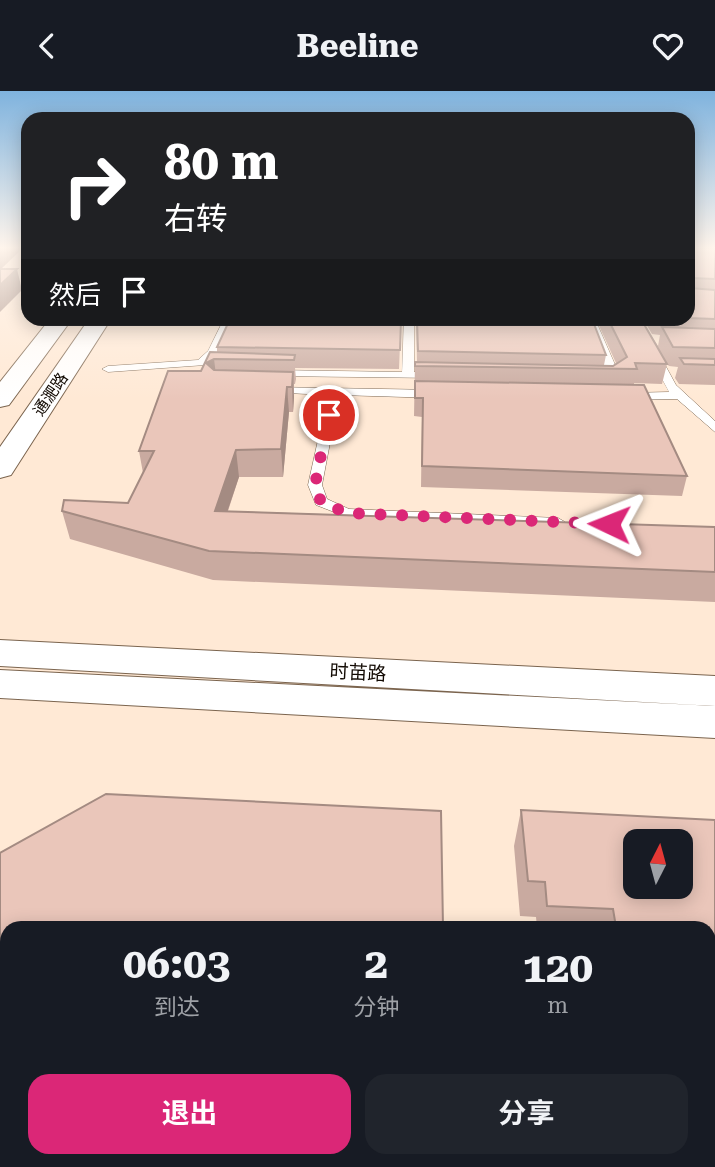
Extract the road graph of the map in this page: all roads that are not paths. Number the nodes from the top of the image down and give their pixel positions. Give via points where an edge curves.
1 (56, 326) edge
2 (95, 326) edge
3 (226, 326) edge
4 (409, 326) edge
5 (593, 326) edge
6 (639, 326) edge
7 (647, 341) junction
8 (661, 341) edge
9 (108, 369) dead end
10 (663, 372) junction
11 (676, 372) dead end
12 (257, 373) edge
13 (408, 375) dead end
14 (447, 376) edge
15 (596, 379) edge
16 (256, 390) edge
17 (334, 392) junction
18 (457, 394) edge
19 (680, 395) junction
20 (608, 397) edge
21 (0, 400) edge
22 (715, 428) edge
23 (0, 469) edge
24 (576, 522) edge
25 (0, 653) edge
26 (0, 684) edge
27 (715, 691) edge
28 (715, 722) edge

1 - 21 street, 通淝路
2 - 23 street, 通淝路
3 - 9 lane via 205,366
4 - 13 lane
5 - 15 lane via 614,376
6 - 7 lane
7 - 8 lane
7 - 10 lane
10 - 11 lane
10 - 19 lane
12 - 14 lane
16 - 17 lane
17 - 18 lane
17 - 24 lane via 315,485 321,502 347,513
19 - 20 lane
19 - 22 lane
25 - 27 street, 时苗路
26 - 28 street, 时苗路

